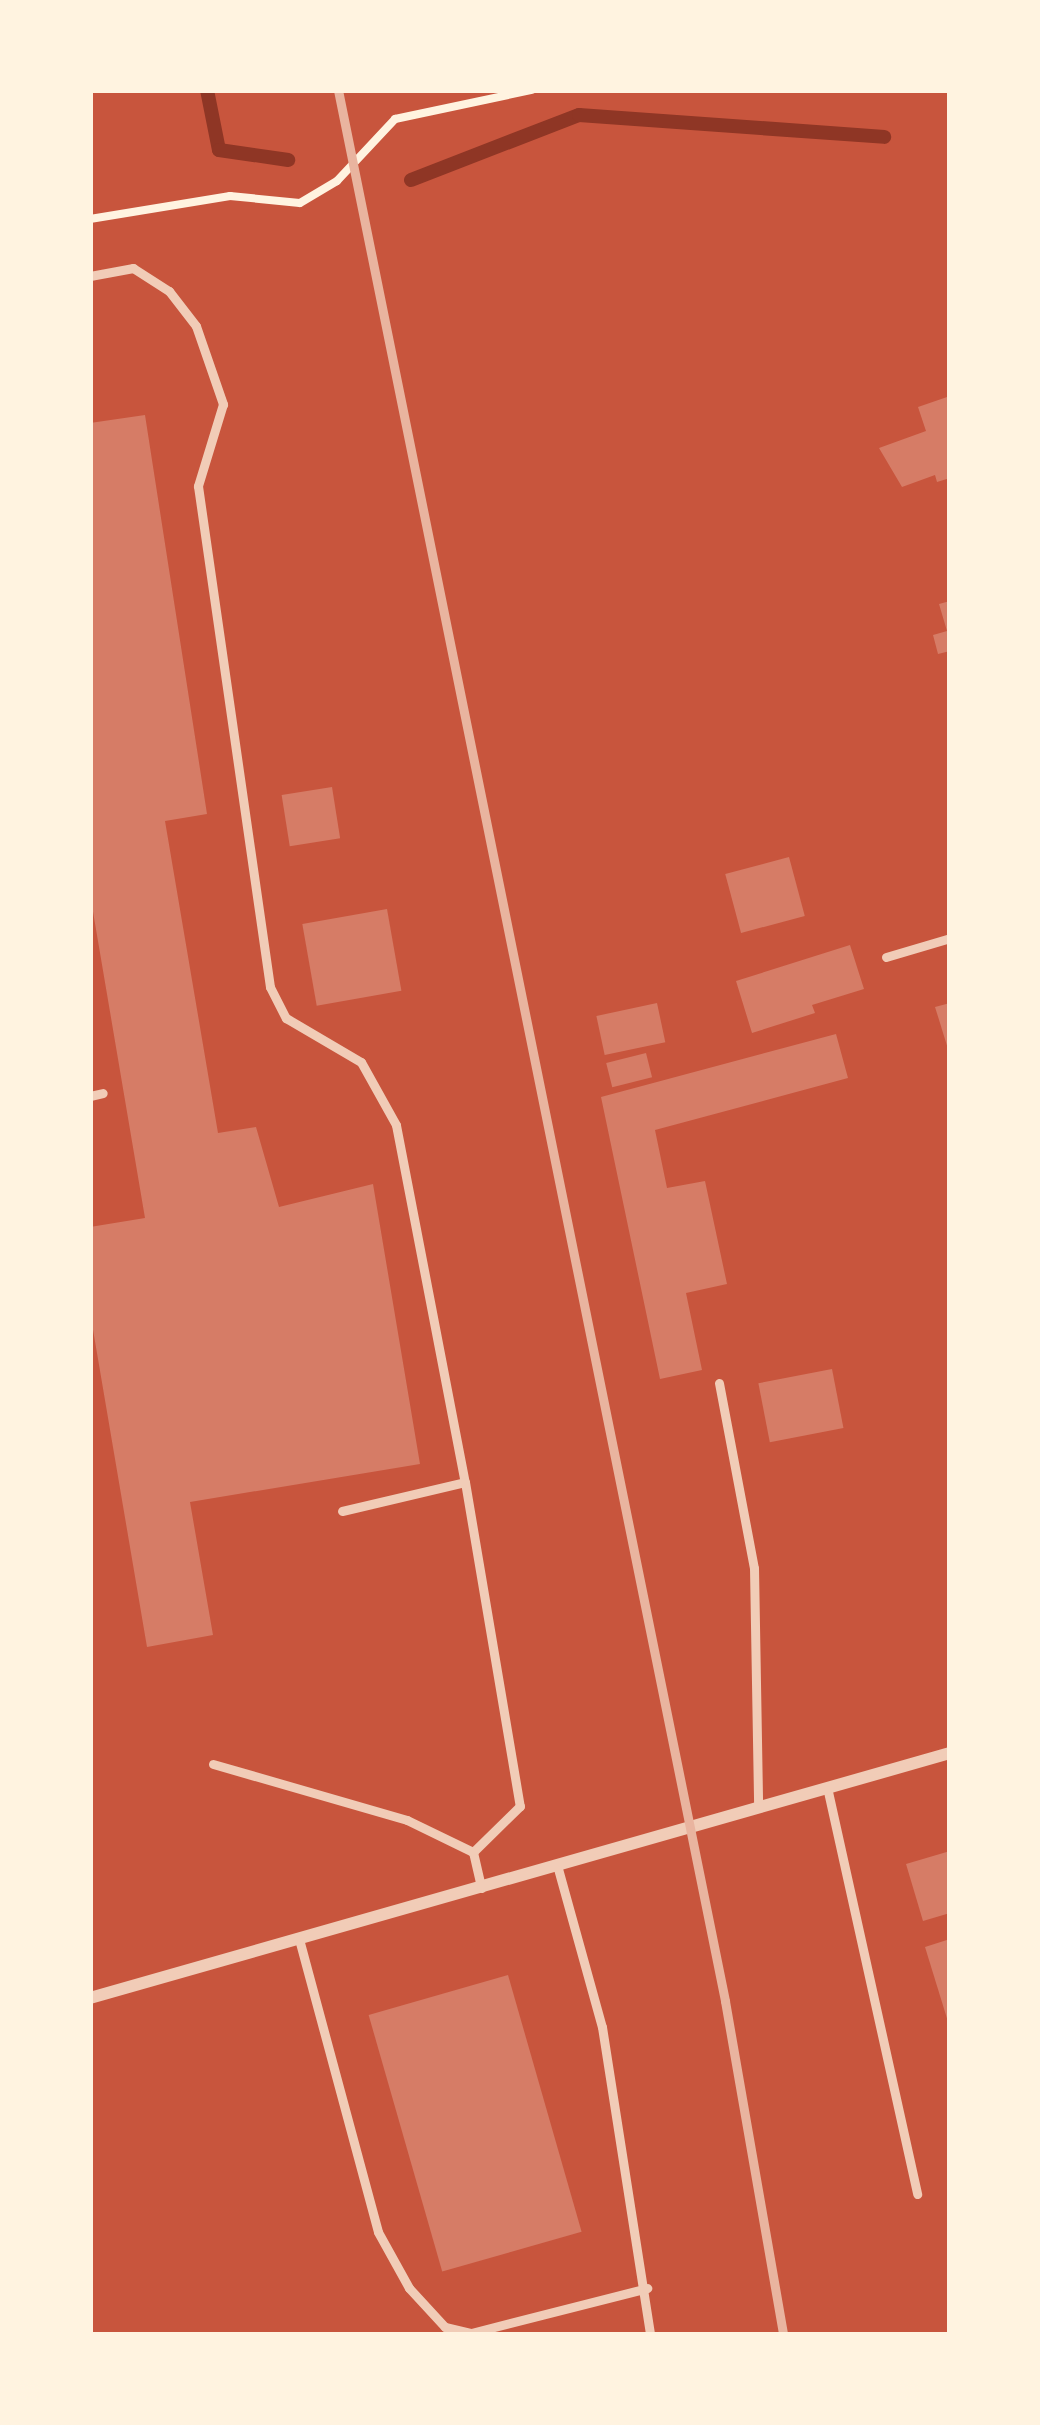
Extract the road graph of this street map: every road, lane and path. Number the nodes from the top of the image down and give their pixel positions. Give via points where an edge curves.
1 (532, 90) edge
2 (90, 219) edge
3 (90, 276) edge
4 (950, 938) edge
5 (886, 957) dead end
6 (103, 1093) dead end
7 (90, 1096) edge
8 (719, 1383) dead end
9 (465, 1482) junction
10 (342, 1511) dead end
11 (950, 1753) edge
12 (213, 1764) dead end
13 (827, 1787) junction
14 (758, 1807) junction
15 (473, 1852) junction
16 (557, 1865) junction
17 (481, 1888) junction
18 (299, 1939) junction
19 (90, 1998) edge
20 (917, 2194) dead end
21 (647, 2288) junction
22 (650, 2335) edge

1 - 2 path via 395,118 337,181 301,203 230,196
3 - 9 lane via 133,268 169,291 196,326 223,404 198,486 270,986 286,1018 361,1063 396,1125
4 - 5 lane
6 - 7 lane
8 - 14 lane via 754,1568
9 - 10 lane
9 - 15 lane via 520,1806
11 - 13 street
12 - 15 lane via 407,1820
13 - 14 street
13 - 20 lane
14 - 16 street
15 - 17 lane
16 - 17 street
16 - 21 lane via 602,2027
17 - 18 street
18 - 19 street
18 - 21 lane via 378,2232 409,2288 445,2327 471,2333
21 - 22 lane

